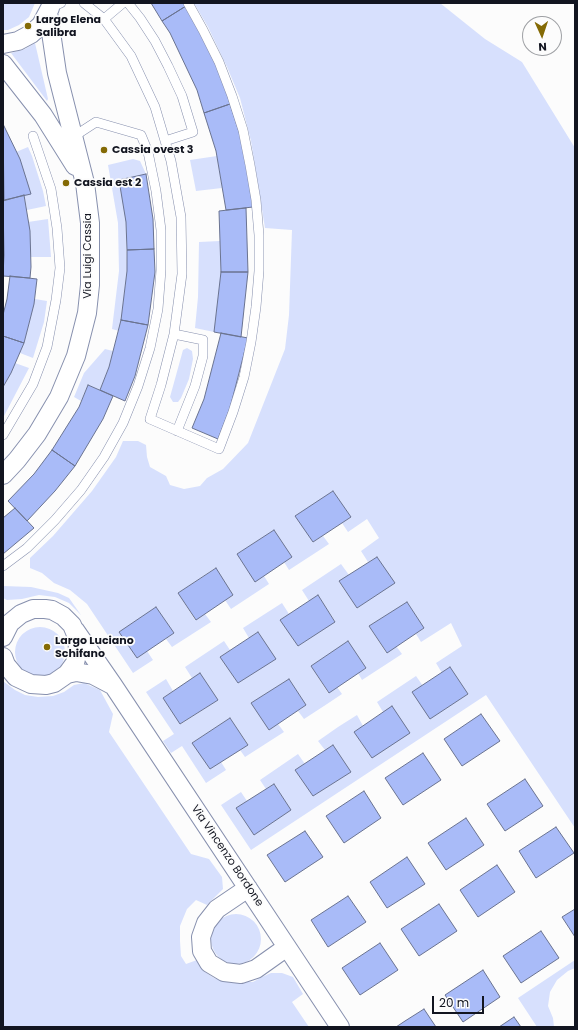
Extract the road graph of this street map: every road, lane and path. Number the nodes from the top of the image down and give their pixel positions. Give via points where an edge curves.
1 (84, 3) edge
2 (123, 3) edge
3 (128, 3) edge
4 (188, 3) edge
5 (52, 7) edge
6 (104, 18) junction
7 (3, 44) edge
8 (3, 64) edge
9 (33, 136) dead end
10 (73, 137) junction
11 (165, 141) junction
12 (85, 183) junction
13 (174, 334) junction
14 (177, 431) junction
15 (3, 435) edge
16 (3, 475) edge
17 (3, 566) edge
18 (3, 611) edge
19 (27, 611) junction
20 (75, 630) junction
21 (3, 637) edge
22 (3, 657) edge
23 (67, 674) junction
24 (113, 685) junction
25 (248, 888) junction
26 (287, 947) junction
27 (340, 1027) edge

1 - 6 lane
2 - 6 lane
3 - 11 lane via 155,41 168,66 182,96 193,132
4 - 14 lane via 219,62 242,130 256,200 259,271 256,307 244,377 234,412 219,449
5 - 7 street via 41,25 31,34 18,41
5 - 10 street, Via Luigi Cassia via 57,73
6 - 11 lane via 131,56 155,107
8 - 12 street via 43,115
9 - 15 lane via 51,189 60,268 47,347 33,384
10 - 12 street, Via Luigi Cassia
10 - 17 lane via 96,122 141,135 148,152 161,230 158,309 150,348 138,386 123,423 104,457 81,490 55,520
11 - 13 lane via 172,161 181,217 182,274
12 - 16 street, Via Luigi Cassia via 90,223 90,285 87,313 76,356 59,397 37,434
13 - 14 lane via 150,420
13 - 14 lane via 203,340 203,356 195,386
18 - 19 street, Via Vincenzo Bordone
19 - 20 street, Via Vincenzo Bordone via 52,610 68,620
19 - 21 street via 10,623
20 - 23 street via 78,643 77,657
20 - 24 street, Via Vincenzo Bordone
22 - 23 street via 16,677 31,684 50,684
23 - 24 street via 76,672 93,675
24 - 25 street, Via Vincenzo Bordone
25 - 26 street, Via Vincenzo Bordone
25 - 26 street via 217,909 206,923 201,938 202,951 209,963 224,972 241,974 256,969
26 - 27 street, Via Vincenzo Bordone

